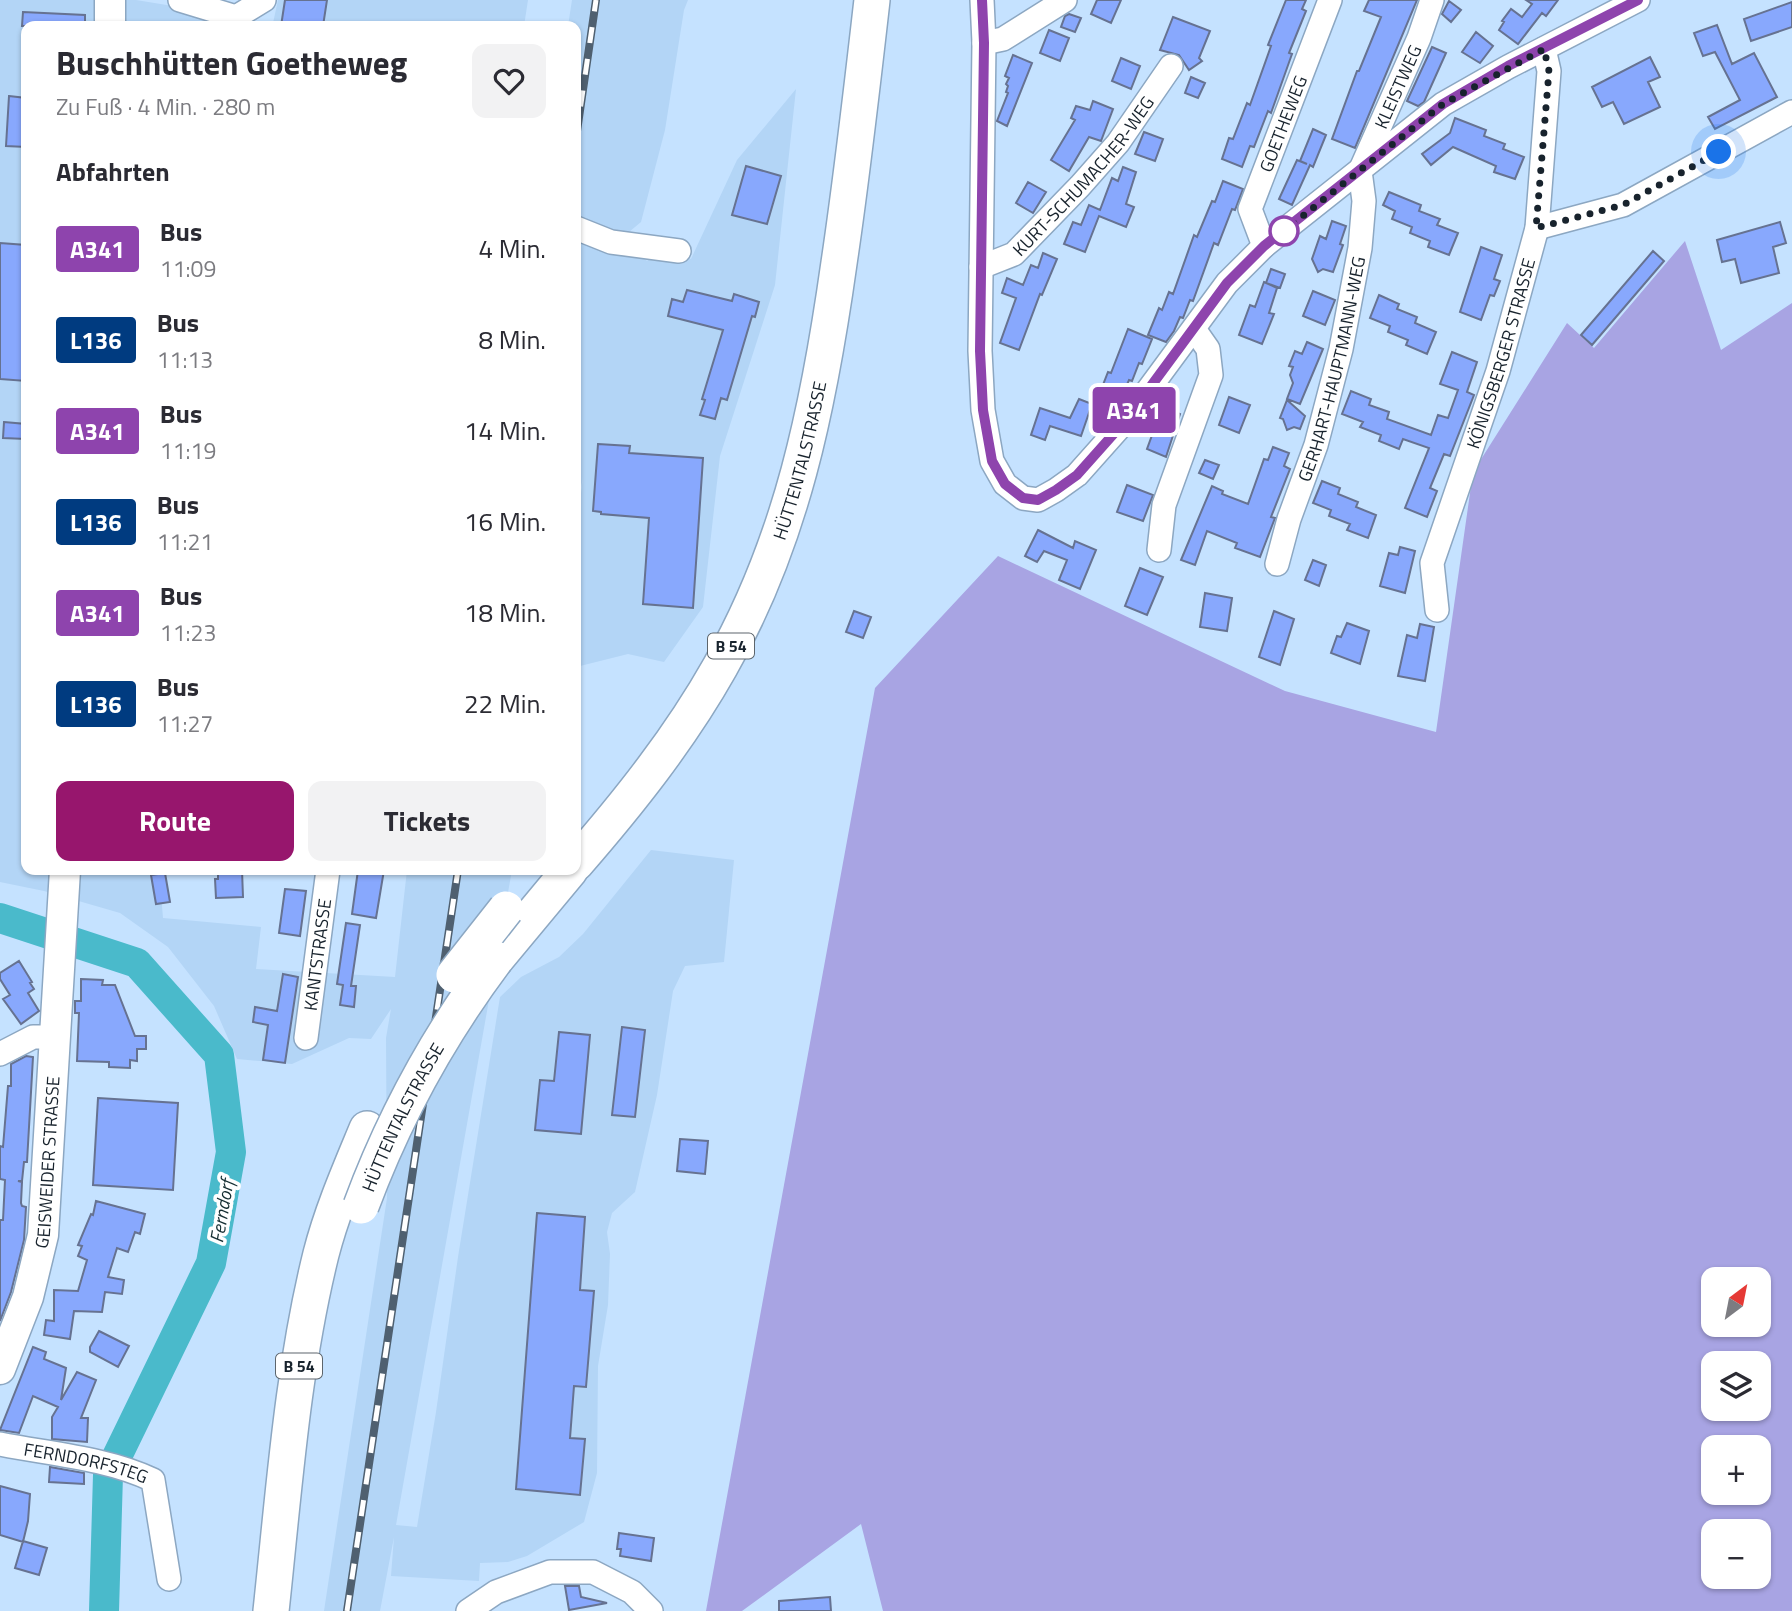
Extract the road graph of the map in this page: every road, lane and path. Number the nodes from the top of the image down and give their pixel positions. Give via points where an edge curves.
1 (110, 0) edge
2 (180, 0) edge
3 (264, 0) edge
4 (849, 0) edge
5 (872, 0) edge
6 (982, 0) edge
7 (1065, 0) edge
8 (1330, 0) edge
9 (1433, 0) edge
10 (1638, 0) edge
11 (110, 21) edge
12 (984, 43) junction
13 (1544, 49) junction
14 (1171, 66) dead end
15 (1792, 113) edge
16 (1360, 171) junction
17 (1536, 228) junction
18 (581, 230) edge
19 (1264, 246) junction
20 (679, 251) dead end
21 (981, 267) junction
22 (1194, 329) junction
23 (1159, 550) dead end
24 (1277, 564) dead end
25 (1437, 610) dead end
26 (581, 821) edge
27 (581, 857) edge
28 (65, 875) edge
29 (327, 875) edge
30 (536, 875) edge
31 (566, 875) edge
32 (55, 1037) junction
33 (306, 1038) dead end
34 (0, 1054) edge
35 (0, 1368) edge
36 (0, 1444) edge
37 (169, 1579) dead end
38 (271, 1611) edge
39 (295, 1611) edge
40 (468, 1611) edge
41 (651, 1611) edge

1 - 11 main road
2 - 3 street via 236,17
4 - 26 highway, HÜTTENTALSTRASSE / B 54 via 809,314 771,492 746,560 699,658 670,705
5 - 27 highway, HÜTTENTALSTRASSE / B 54 via 832,316 793,498 768,568 721,667 654,766
6 - 12 street
7 - 12 street via 1003,39
8 - 19 street, GOETHEWEG via 1250,209
9 - 16 street, KLEISTWEG
10 - 13 street
12 - 21 street
13 - 16 street via 1443,104
13 - 17 street, KÖNIGSBERGER STRASSE via 1549,71
14 - 21 street, KURT-SCHUMACHER-WEG via 1118,143 1080,186 1014,254
15 - 17 street via 1623,205
16 - 19 street
16 - 24 street, GERHART-HAUPTMANN-WEG via 1364,201 1360,248 1341,349
17 - 25 street, KÖNIGSBERGER STRASSE via 1498,371 1432,563
18 - 20 street via 611,242
19 - 22 street via 1227,283
21 - 22 street via 983,410 992,461 1005,484 1023,498 1038,500 1077,475 1126,420
22 - 23 street via 1208,349 1212,375 1164,505
28 - 32 main road, GEISWEIDER STRASSE
29 - 33 street, KANTSTRASSE
30 - 38 highway, HÜTTENTALSTRASSE / B 54, bridge via 457,971 426,1017 393,1074 340,1196 309,1308 291,1422
31 - 39 highway, HÜTTENTALSTRASSE / B 54, bridge via 496,959 446,1030 389,1136 361,1206 322,1368
32 - 34 street via 33,1037
32 - 35 main road, GEISWEIDER STRASSE via 43,1235 28,1297
36 - 37 street, FERNDORFSTEG via 93,1462 153,1480
40 - 41 street via 496,1592 550,1572 593,1572 632,1592

